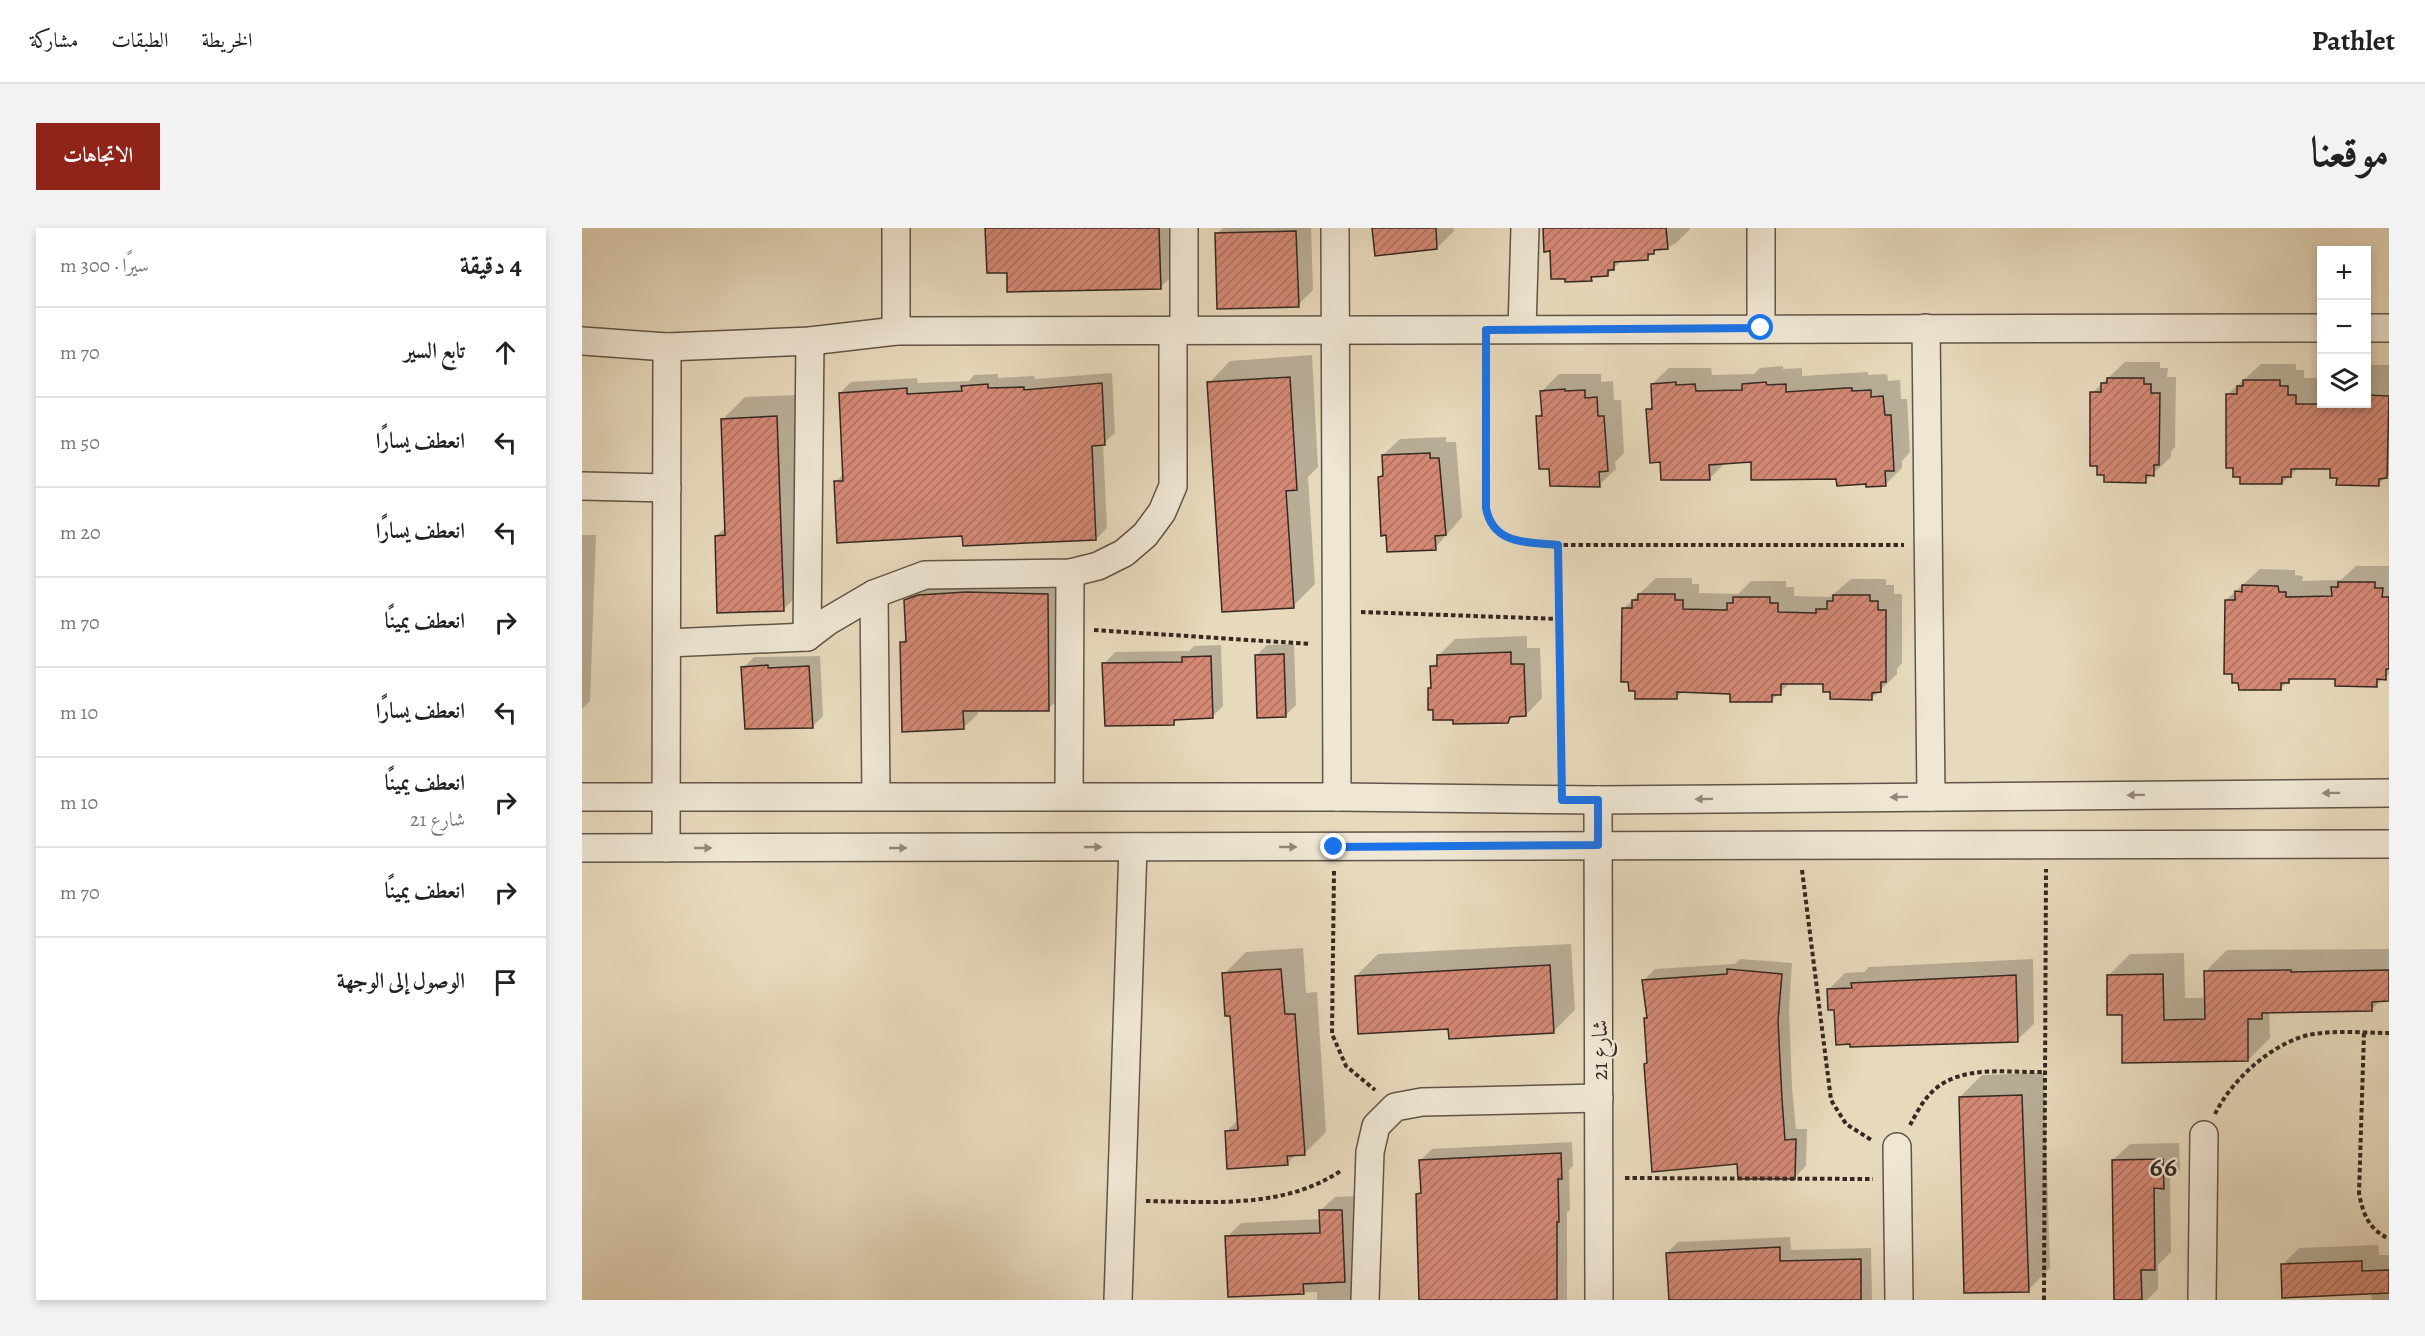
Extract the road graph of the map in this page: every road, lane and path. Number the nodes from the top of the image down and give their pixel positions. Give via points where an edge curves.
1 (896, 228) edge
2 (1184, 228) edge
3 (1335, 228) edge
4 (1525, 228) edge
5 (1761, 228) edge
6 (1761, 328) junction
7 (1926, 328) junction
8 (2317, 328) edge
9 (2371, 328) edge
10 (2389, 328) edge
11 (1522, 329) junction
12 (1178, 330) junction
13 (1335, 330) junction
14 (1486, 330) junction
15 (896, 331) junction
16 (582, 341) edge
17 (810, 341) junction
18 (667, 348) junction
19 (582, 486) edge
20 (667, 488) junction
21 (1558, 545) junction
22 (1929, 546) junction
23 (1070, 573) junction
24 (874, 594) junction
25 (1336, 611) junction
26 (1559, 619) junction
27 (1070, 629) junction
28 (807, 637) junction
29 (667, 643) junction
30 (1336, 645) junction
31 (2389, 793) edge
32 (667, 796) junction
33 (876, 796) junction
34 (1069, 796) junction
35 (582, 797) edge
36 (1336, 797) junction
37 (1931, 797) junction
38 (1562, 800) junction
39 (1598, 800) junction
40 (2389, 844) edge
41 (1598, 845) junction
42 (1799, 845) junction
43 (2046, 845) junction
44 (1133, 847) junction
45 (1334, 847) junction
46 (582, 848) edge
47 (666, 848) junction
48 (2364, 1033) junction
49 (2389, 1033) edge
50 (2045, 1072) junction
51 (1599, 1098) junction
52 (1395, 1107) junction
53 (2204, 1135) joint
54 (1897, 1147) junction
55 (1370, 1152) junction
56 (1599, 1178) junction
57 (1898, 1179) junction
58 (1121, 1201) junction
59 (2389, 1239) edge
60 (1118, 1300) edge
61 (1365, 1300) edge
62 (1599, 1300) edge
63 (1899, 1300) edge
64 (2044, 1300) edge
65 (2202, 1300) edge

1 - 15 street
2 - 12 street
3 - 13 street
4 - 11 street
5 - 6 street
6 - 7 street
6 - 11 street
7 - 8 street
7 - 22 street
9 - 10 street
11 - 14 street
12 - 13 street
12 - 15 street
12 - 23 street via 1173,486 1162,512 1145,535 1124,553 1098,566
13 - 14 street
13 - 25 street
14 - 21 path via 1488,520 1505,538
15 - 17 street
16 - 18 street
17 - 18 street
17 - 28 street
18 - 20 street
19 - 20 street
20 - 29 street
21 - 22 path
21 - 26 path
22 - 37 street
23 - 24 street via 925,575
23 - 27 street
24 - 28 street
24 - 33 street
25 - 26 path
25 - 30 street
26 - 38 path
27 - 30 path
27 - 34 street
28 - 29 street
29 - 32 street
30 - 36 street
31 -> 37 street
32 - 33 street
32 - 35 street
32 - 47 street
33 - 34 street
34 - 36 street
36 - 38 street
37 -> 39 street
38 - 39 street
39 - 41 street, شارع 21
40 - 43 street
41 - 42 street
41 - 45 street
41 - 51 street, شارع 21
42 - 43 street
42 - 54 path via 1831,1100 1846,1124 1869,1140
43 - 50 path
44 -> 45 street
47 -> 44 street
44 - 58 street
45 - 52 path via 1332,1034 1346,1066
46 - 47 street
48 - 49 path
48 - 53 path via 2313,1034 2277,1048 2240,1078 2221,1100
48 - 59 path via 2359,1193 2363,1215 2376,1233
50 - 54 path via 1967,1073 1948,1080 1932,1091
50 - 64 path
51 - 52 street via 1422,1102
51 - 56 street, شارع 21
52 - 55 street via 1376,1126
53 - 65 street
54 - 57 street
55 - 58 path via 1331,1178 1287,1195 1241,1202
55 - 61 street
56 - 57 path
56 - 62 street, شارع 21
57 - 63 street
58 - 60 street

